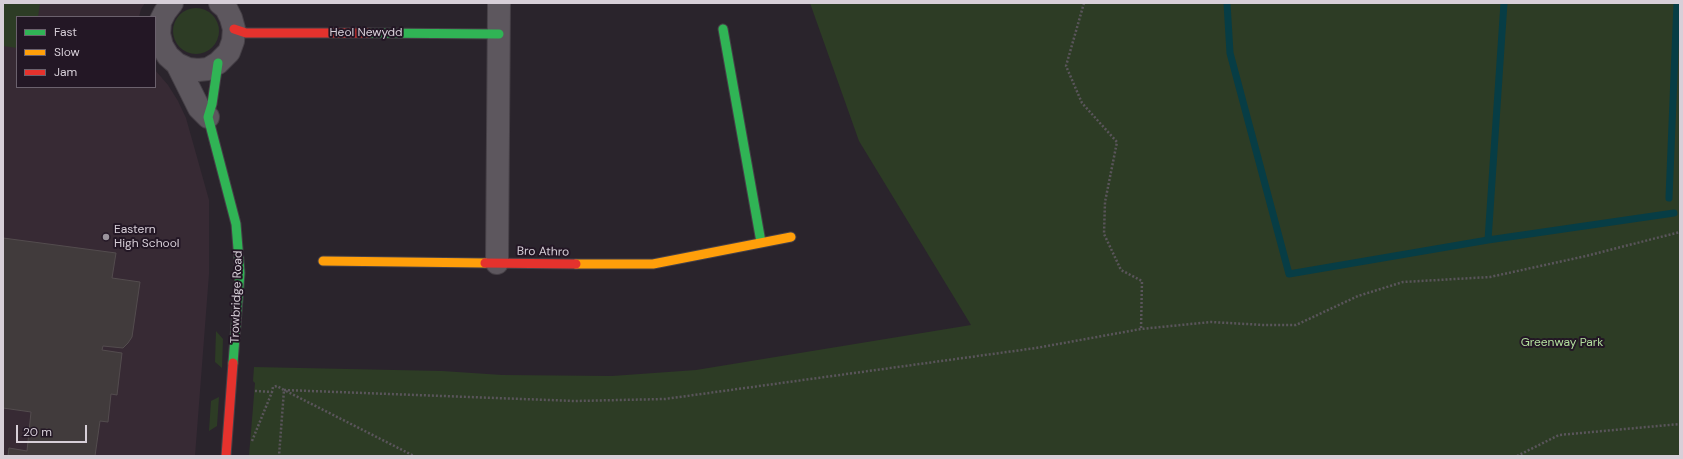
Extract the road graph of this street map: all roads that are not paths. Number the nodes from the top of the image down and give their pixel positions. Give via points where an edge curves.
1 (172, 3) edge
2 (220, 3) edge
3 (499, 3) edge
4 (234, 29) junction
5 (723, 29) dead end
6 (499, 34) junction
7 (218, 63) junction
8 (177, 64) junction
9 (208, 117) junction
10 (791, 237) dead end
11 (761, 242) junction
12 (322, 261) dead end
13 (497, 263) junction
14 (226, 456) edge

1 - 8 street, Trowbridge Road via 160,22 159,34 168,56
2 - 4 street via 226,8
3 - 6 street
4 - 6 street, Heol Newydd via 246,33
4 - 7 street, Trowbridge Road via 233,41 228,52
5 - 11 street
6 - 13 street
7 - 8 street via 208,69 198,70
7 - 9 street, Trowbridge Road
8 - 9 street, Trowbridge Road via 199,108
9 - 14 street, Trowbridge Road via 240,248
10 - 11 street, Bro Athro
11 - 13 street, Bro Athro via 654,264
12 - 13 street, Bro Athro

